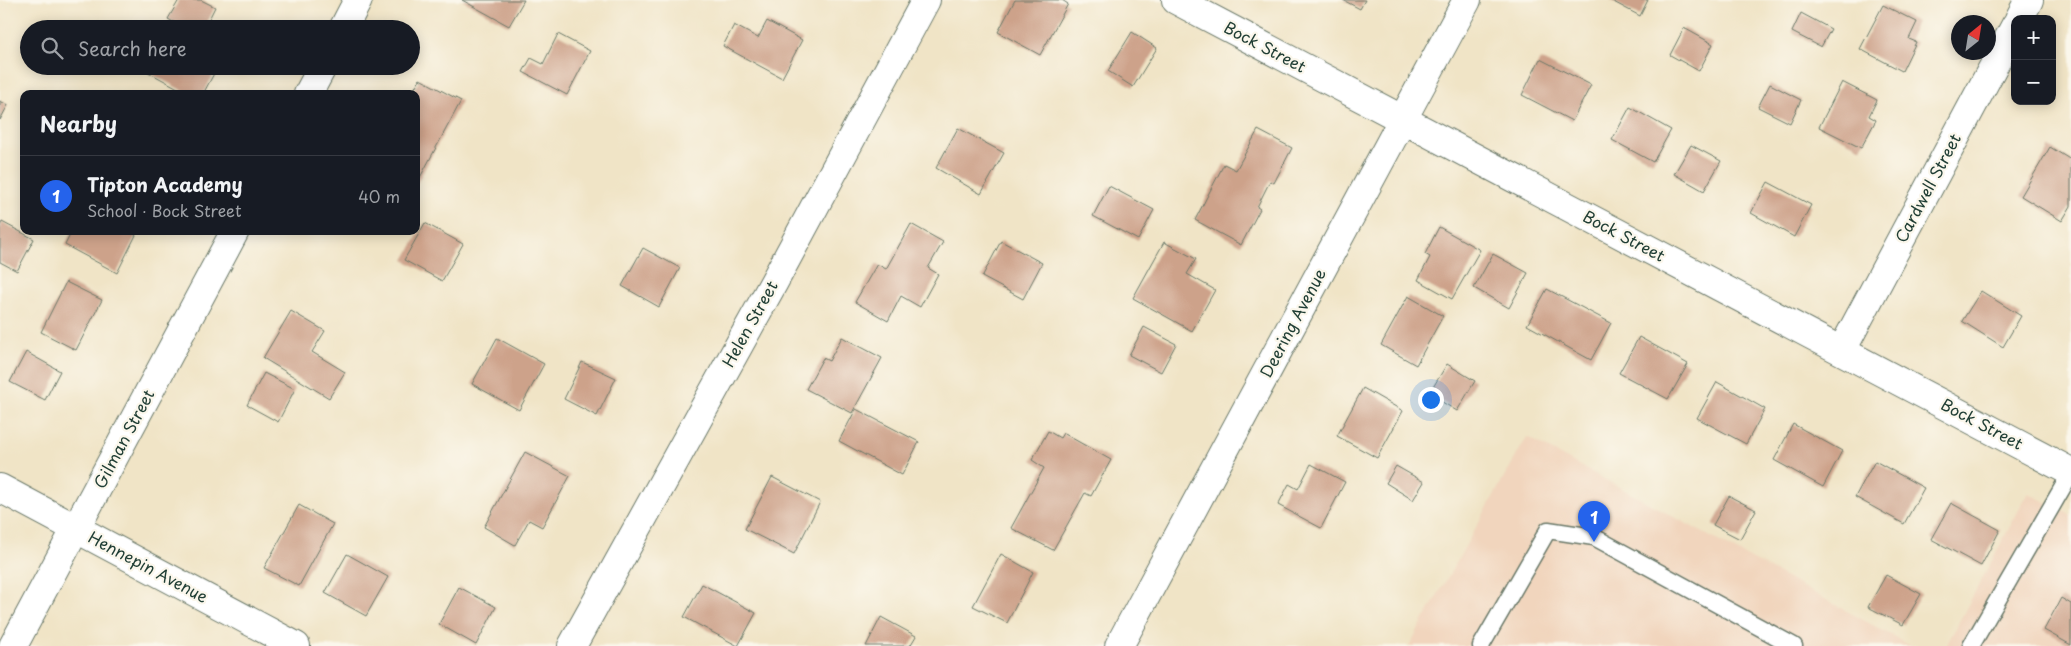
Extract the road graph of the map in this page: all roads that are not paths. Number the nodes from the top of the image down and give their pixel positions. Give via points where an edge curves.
1 (358, 0) edge
2 (926, 0) edge
3 (1176, 0) edge
4 (1467, 0) edge
5 (2028, 0) edge
6 (2020, 15) edge
7 (348, 20) edge
8 (2011, 33) edge
9 (318, 75) edge
10 (310, 90) edge
11 (1403, 120) junction
12 (232, 235) edge
13 (1842, 350) junction
14 (2071, 472) edge
15 (0, 488) edge
16 (76, 528) junction
17 (13, 646) edge
18 (296, 646) edge
19 (572, 646) edge
20 (1119, 646) edge
21 (1481, 646) edge
22 (1794, 646) edge
23 (1971, 646) edge

1 - 7 street
2 - 19 street, Helen Street
3 - 11 street, Bock Street
4 - 11 street, Deering Avenue
5 - 6 street
8 - 13 street, Cardwell Street
9 - 10 street
11 - 13 street, Bock Street
11 - 20 street, Deering Avenue
12 - 16 street, Gilman Street
13 - 14 street, Bock Street
14 - 23 lane
15 - 16 street, Hennepin Avenue
16 - 17 street, Gilman Street
16 - 18 street, Hennepin Avenue
21 - 22 lane via 1548,530 1594,537

